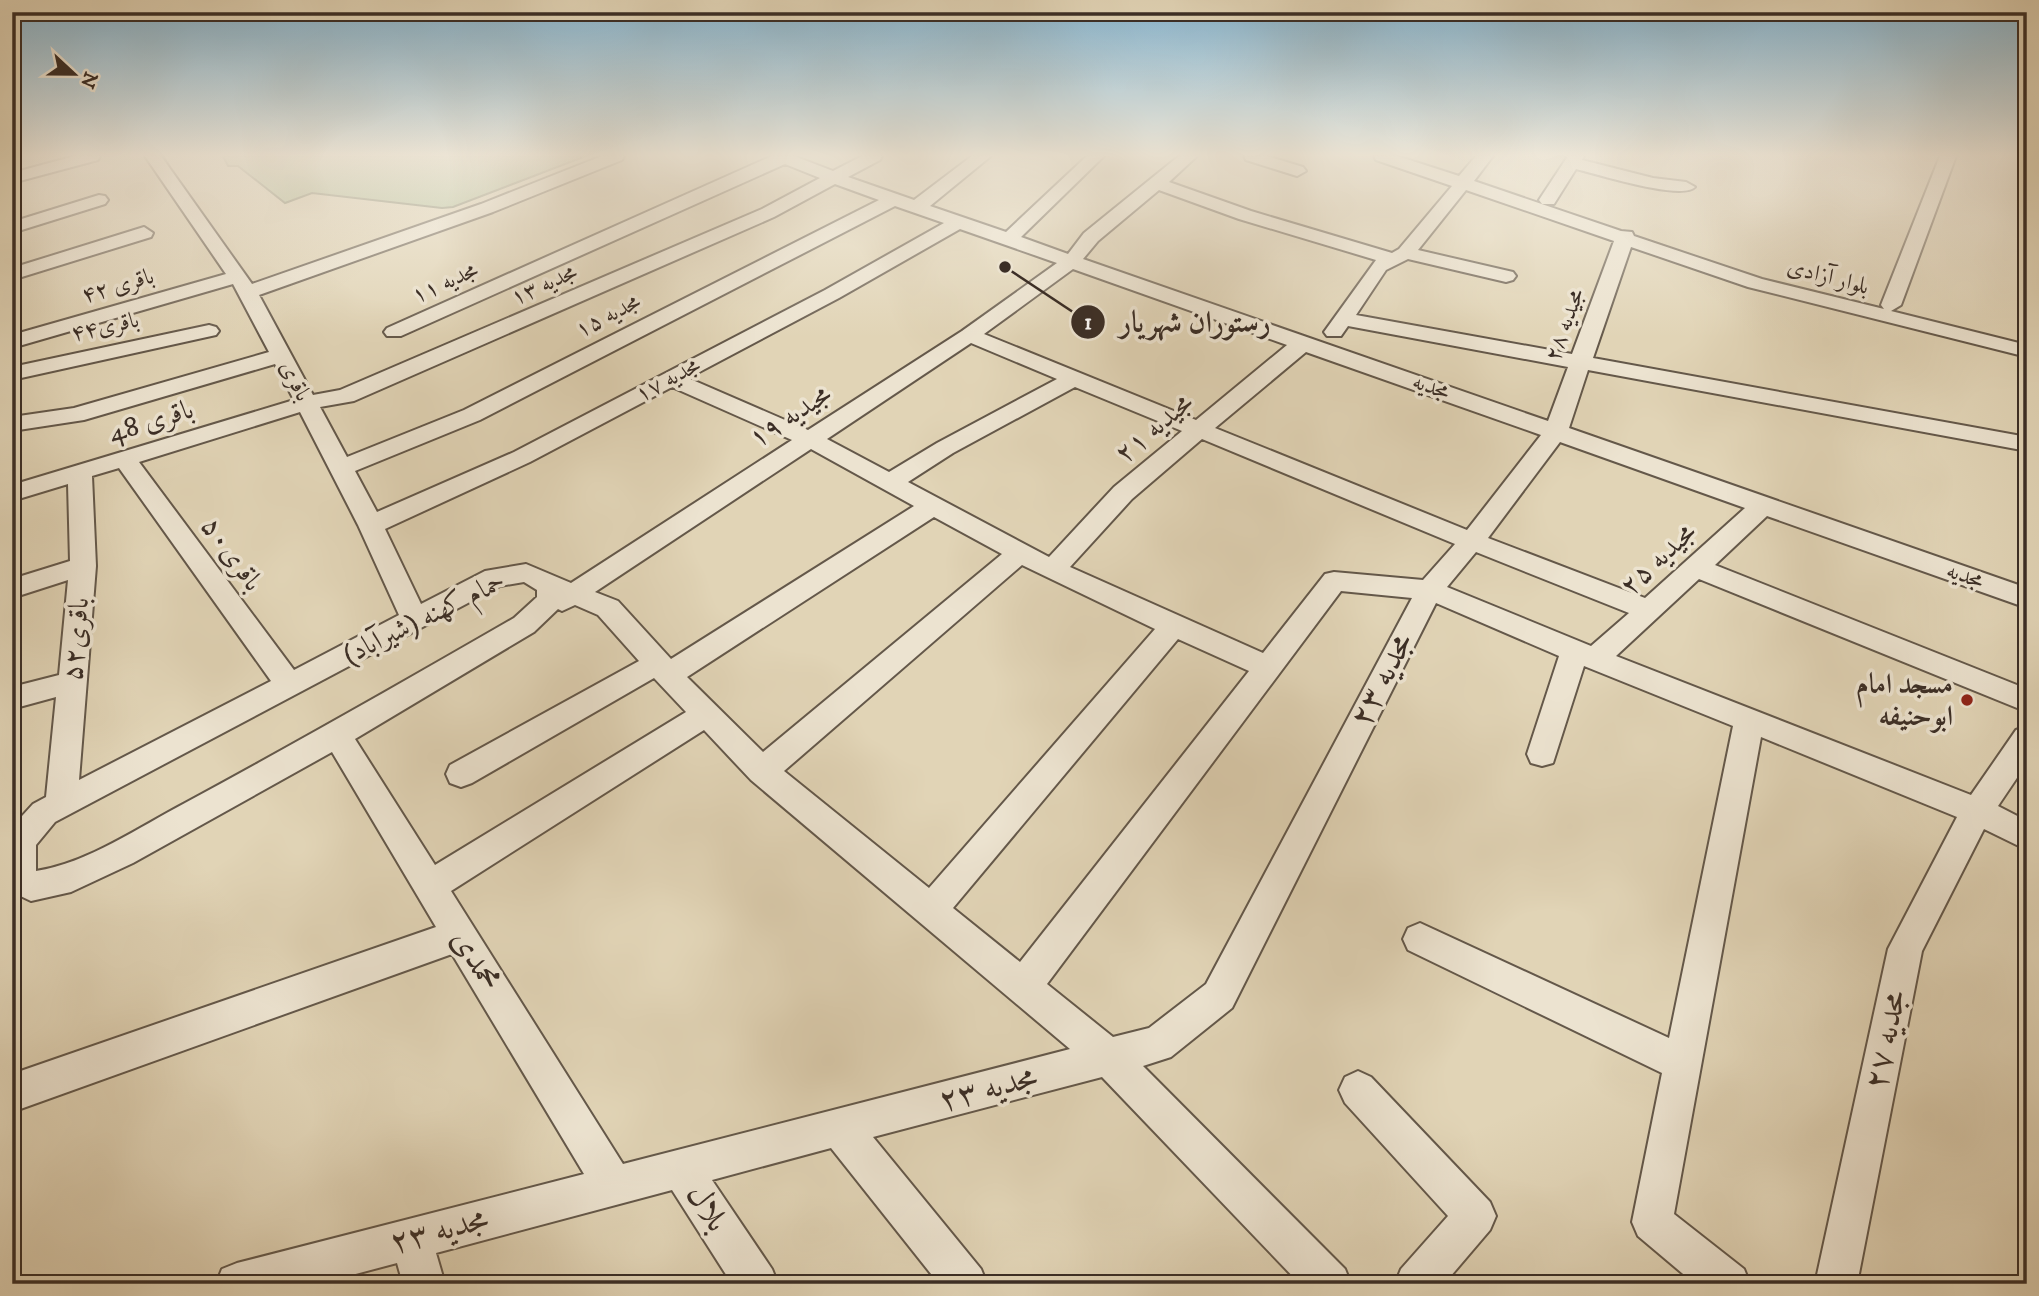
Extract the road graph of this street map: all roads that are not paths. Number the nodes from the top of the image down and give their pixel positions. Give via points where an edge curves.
1 (49, 216) edge
2 (195, 216) edge
3 (460, 216) edge
4 (650, 216) edge
5 (760, 216) edge
6 (860, 216) edge
7 (944, 216) edge
8 (1033, 216) edge
9 (1116, 216) edge
10 (1251, 216) edge
11 (1432, 216) edge
12 (1571, 216) edge
13 (1589, 216) edge
14 (1925, 216) edge
15 (959, 222) junction
16 (12, 228) edge
17 (144, 233) dead end
18 (1625, 236) junction
19 (1009, 239) junction
20 (1671, 247) junction
21 (1400, 256) junction
22 (1072, 261) junction
23 (12, 274) edge
24 (1506, 276) dead end
25 (242, 284) junction
26 (1891, 305) junction
27 (1343, 319) junction
28 (209, 331) dead end
29 (394, 332) dead end
30 (969, 335) junction
31 (2027, 338) edge
32 (12, 342) edge
33 (1313, 346) junction
34 (2027, 351) edge
35 (281, 355) junction
36 (1579, 364) junction
37 (12, 374) edge
38 (1075, 378) junction
39 (671, 379) junction
40 (306, 404) junction
41 (12, 424) edge
42 (1200, 429) junction
43 (1556, 431) junction
44 (810, 439) junction
45 (2027, 444) edge
46 (125, 460) junction
47 (341, 468) junction
48 (80, 473) junction
49 (890, 482) junction
50 (12, 493) edge
51 (934, 505) junction
52 (1764, 505) junction
53 (371, 525) junction
54 (1472, 541) junction
55 (1021, 552) junction
56 (83, 566) junction
57 (1695, 567) junction
58 (1052, 570) junction
59 (12, 589) edge
60 (560, 589) junction
61 (1429, 590) junction
62 (2027, 598) edge
63 (1649, 610) junction
64 (415, 620) junction
65 (1174, 626) junction
66 (1585, 655) junction
67 (1268, 667) junction
68 (663, 669) junction
69 (72, 682) junction
70 (289, 685) junction
71 (12, 698) edge
72 (2027, 701) edge
73 (706, 714) junction
74 (1749, 720) junction
75 (337, 735) junction
76 (2027, 738) edge
77 (1542, 754) dead end
78 (762, 771) junction
79 (461, 774) dead end
80 (61, 804) junction
81 (1977, 811) junction
82 (19, 836) edge
83 (2027, 836) edge
84 (17, 885) edge
85 (430, 886) junction
86 (930, 911) junction
87 (460, 935) junction
88 (1420, 939) dead end
89 (1023, 987) junction
90 (1108, 1057) junction
91 (1683, 1064) junction
92 (1358, 1090) dead end
93 (12, 1093) edge
94 (839, 1127) junction
95 (681, 1168) junction
96 (614, 1186) junction
97 (411, 1239) junction
98 (237, 1284) edge
99 (424, 1284) edge
100 (757, 1284) edge
101 (966, 1284) edge
102 (1330, 1284) edge
103 (1416, 1284) edge
104 (1729, 1284) edge
105 (1836, 1284) edge

1 - 16 street
2 - 25 street, باقری
3 - 25 street, باقری ۴۲
4 - 29 street, مجدیه ۱۱
5 - 40 street, مجدیه ۱۳ via 346,396
6 - 47 street, مجدیه ۱۵ via 471,415
7 - 15 street, مجدیه
8 - 19 street
9 - 22 street, مجیدیه ۱۹
10 - 21 street
11 - 21 street, مجیدیه ۲۱
12 - 18 street, بلوار آزادی
13 - 20 street, بلوار آزادی
14 - 26 street
15 - 19 street, مجدیه
15 - 39 street, مجدیه ۱۷
17 - 23 street
18 - 20 street, بلوار آزادی
18 - 36 street, مجیدیه ۲۸
19 - 22 street, مجدیه
20 - 26 street, بلوار آزادی
20 - 34 street, بلوار آزادی via 1755,283
21 - 24 street
21 - 27 street, مجیدیه ۲۱ via 1379,266
22 - 30 street, مجیدیه ۱۹
22 - 33 street, مجدیه
25 - 32 street, باقری ۴۲
25 - 35 street, باقری
26 - 31 street, بلوار آزادی
27 - 33 street, مجیدیه ۲۱
27 - 36 street
28 - 37 street, باقری۴۴
30 - 38 street
30 - 44 street, مجیدیه ۱۹
33 - 42 street, مجیدیه ۲۱
33 - 43 street, مجدیه
35 - 40 street, باقری
35 - 41 street via 76,415
36 - 43 street, مجیدیه ۲۸
36 - 45 street
38 - 42 street
38 - 49 street
39 - 44 street
39 - 53 street, مجدیه ۱۷ via 522,457
40 - 46 street, باقری 48
40 - 47 street, باقری
42 - 54 street
42 - 58 street, مجیدیه ۲۱ via 1124,493
43 - 52 street, مجدیه
43 - 54 street, مجیدیه ۲۸
44 - 49 street
44 - 60 street, مجیدیه ۱۹
46 - 48 street, باقری 48
46 - 70 street, باقری۵۰
47 - 53 street, باقری
48 - 50 street, باقری 48
48 - 56 street, باقری۵۲
49 - 51 street
51 - 55 street
51 - 68 street
52 - 57 street, مجیدیه ۲۵
52 - 62 street, مجدیه
53 - 64 street, باقری
54 - 61 street, مجدیه ۲۳
54 - 63 street
55 - 58 street
55 - 78 street
56 - 59 street
56 - 69 street, باقری۵۲
57 - 63 street, مجیدیه ۲۵
57 - 72 street
58 - 65 street
60 - 64 street, حمام کهنه (شیرآباد) via 540,577 511,574
60 - 68 street via 608,608
60 - 75 street, حمام کهنه (شیرآباد) via 551,594 538,617
61 - 66 street
61 - 67 street via 1334,581
61 - 90 street, مجدیه ۲۳ via 1219,996 1158,1044
63 - 66 street, مجیدیه ۲۵
64 - 70 street, حمام کهنه (شیرآباد)
65 - 67 street
65 - 86 street
66 - 74 street
66 - 77 street
67 - 89 street
68 - 73 street
68 - 79 street
69 - 71 street
69 - 80 street, باقری۵۲
70 - 80 street, حمام کهنه (شیرآباد)
73 - 78 street
73 - 85 street
74 - 81 street
74 - 91 street
75 - 84 street, حمام کهنه (شیرآباد) via 121,853 59,882
75 - 85 street, محمدی
76 - 81 street, مجدیه ۲۷
78 - 86 street
80 - 82 street, حمام کهنه (شیرآباد)
81 - 83 street
81 - 105 street, مجدیه ۲۷ via 1905,948
82 - 84 street, حمام کهنه (شیرآباد)
85 - 87 street, محمدی
86 - 89 street
87 - 93 street
87 - 96 street, محمدی
88 - 91 street
89 - 90 street
90 - 94 street, مجدیه ۲۳
90 - 102 street
91 - 104 street via 1652,1222
92 - 103 street via 1476,1216
94 - 95 street, مجدیه ۲۳
94 - 101 street
95 - 96 street, مجدیه ۲۳
95 - 100 street, بلال
96 - 97 street, مجدیه ۲۳
97 - 98 street, مجدیه ۲۳
97 - 99 street

